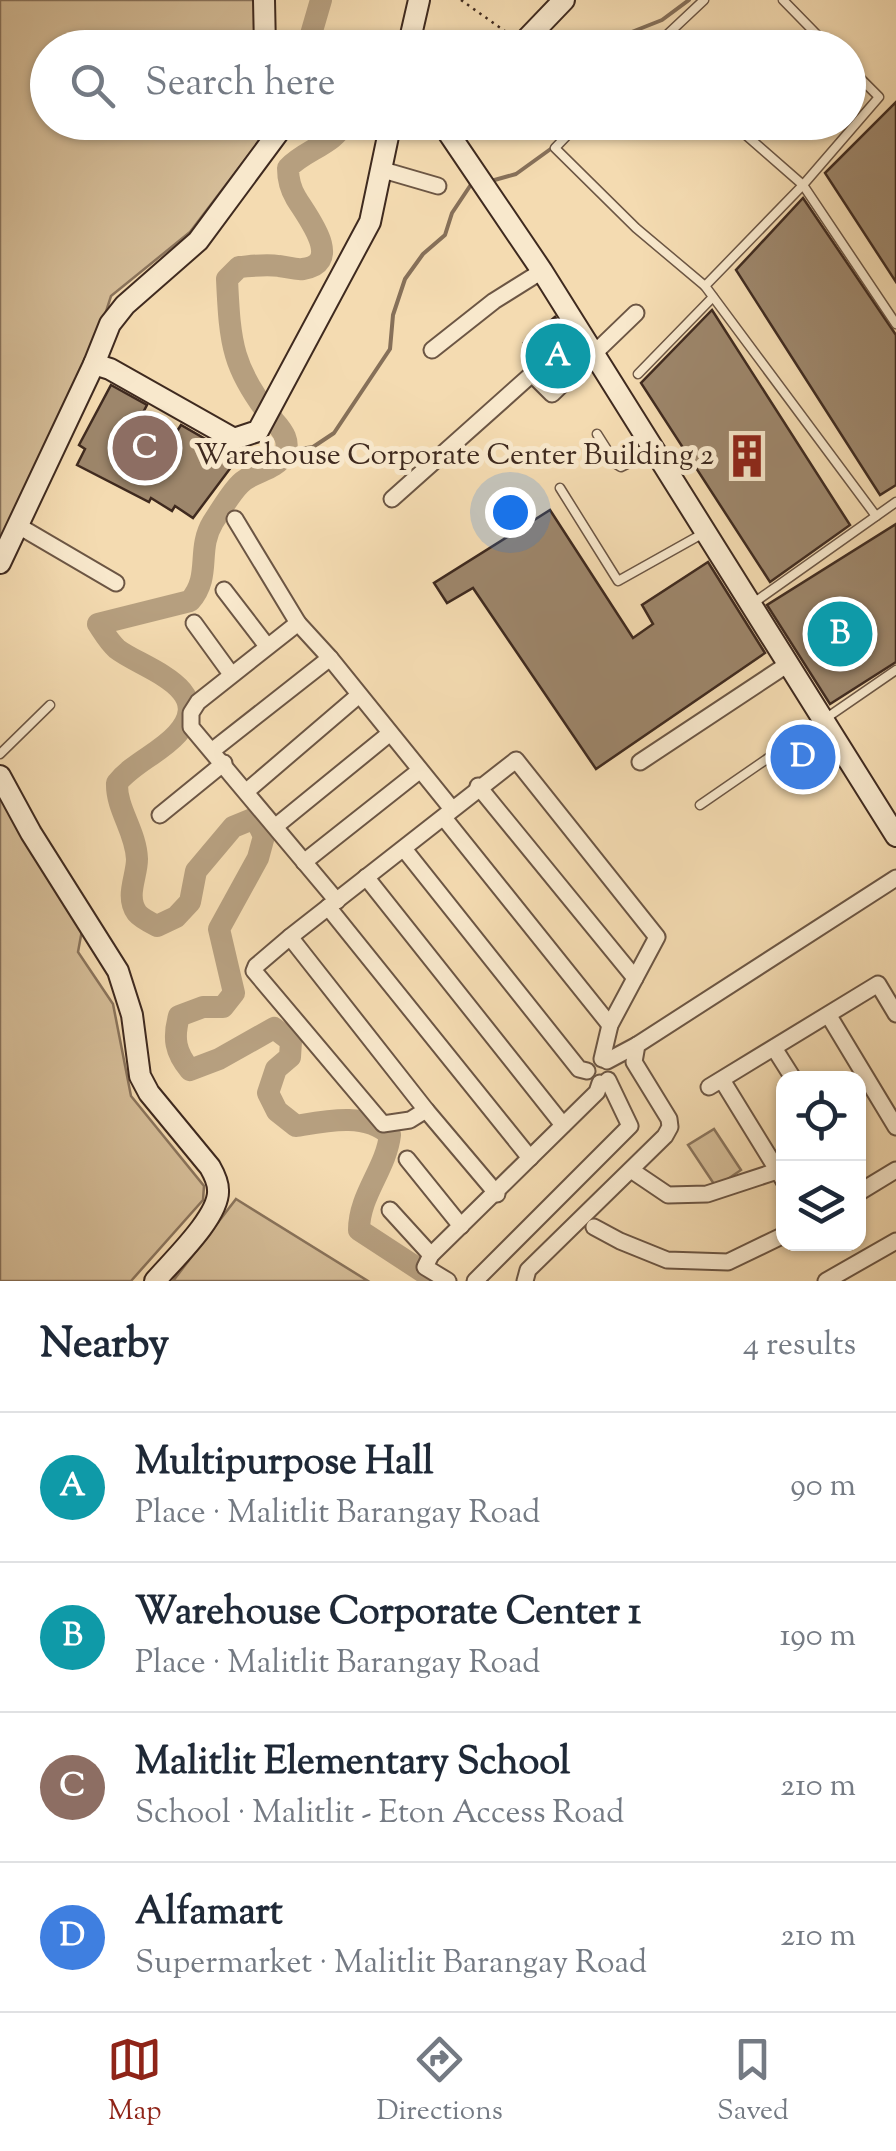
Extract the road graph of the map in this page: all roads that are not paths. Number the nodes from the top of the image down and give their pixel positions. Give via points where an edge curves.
1 (264, 0) edge
2 (419, 0) edge
3 (564, 0) edge
4 (704, 0) edge
5 (783, 0) edge
6 (265, 30) edge
7 (412, 30) edge
8 (535, 30) edge
9 (672, 30) edge
10 (812, 30) edge
11 (866, 84) edge
12 (866, 112) edge
13 (273, 140) edge
14 (388, 140) edge
15 (453, 140) edge
16 (563, 140) edge
17 (753, 140) edge
18 (841, 140) edge
19 (382, 170) junction
20 (803, 184) junction
21 (438, 186) dead end
22 (542, 271) junction
23 (705, 286) junction
24 (713, 297) junction
25 (636, 314) dead end
26 (896, 324) edge
27 (432, 350) dead end
28 (594, 354) junction
29 (94, 364) junction
30 (638, 374) dead end
31 (597, 434) dead end
32 (655, 450) junction
33 (560, 488) dead end
34 (392, 499) dead end
35 (896, 502) edge
36 (876, 516) junction
37 (235, 519) dead end
38 (17, 525) junction
39 (706, 531) junction
40 (0, 562) edge
41 (116, 583) dead end
42 (224, 590) dead end
43 (752, 604) junction
44 (194, 623) dead end
45 (298, 623) junction
46 (267, 646) junction
47 (330, 658) junction
48 (788, 664) junction
49 (896, 670) edge
50 (231, 674) junction
51 (360, 695) junction
52 (50, 704) dead end
53 (823, 718) junction
54 (389, 734) junction
55 (0, 754) edge
56 (219, 756) junction
57 (640, 762) dead end
58 (419, 771) junction
59 (0, 776) edge
60 (478, 786) junction
61 (248, 790) junction
62 (700, 805) dead end
63 (160, 814) dead end
64 (448, 814) junction
65 (276, 826) junction
66 (896, 836) edge
67 (404, 849) junction
68 (304, 862) junction
69 (366, 877) junction
70 (896, 878) edge
71 (332, 904) junction
72 (290, 937) junction
73 (635, 978) junction
74 (896, 1014) edge
75 (829, 1016) junction
76 (610, 1025) junction
77 (774, 1048) junction
78 (636, 1054) junction
79 (603, 1071) junction
80 (789, 1071) edge
81 (426, 1110) junction
82 (563, 1125) junction
83 (896, 1127) edge
84 (530, 1158) junction
85 (407, 1159) dead end
86 (631, 1170) junction
87 (776, 1170) edge
88 (896, 1170) edge
89 (776, 1177) edge
90 (866, 1185) edge
91 (496, 1194) junction
92 (390, 1210) dead end
93 (462, 1226) junction
94 (594, 1226) dead end
95 (776, 1238) edge
96 (896, 1241) edge
97 (431, 1256) junction
98 (154, 1281) edge
99 (448, 1281) edge
100 (476, 1281) edge
101 (525, 1281) edge
102 (826, 1281) edge

1 - 6 street
2 - 7 street
3 - 8 street
4 - 9 lane
5 - 10 lane
11 - 12 lane via 879,97
13 - 29 street via 198,241 125,304
14 - 19 street
15 - 22 street
16 - 23 lane via 555,148
17 - 20 lane
18 - 20 lane
19 - 21 street
19 - 29 street via 370,222 251,436 234,439
20 - 23 lane
20 - 26 lane
22 - 27 street
22 - 28 street
23 - 24 lane
24 - 30 lane
24 - 36 lane
25 - 28 street
28 - 32 street
28 - 34 street via 552,394 532,374
29 - 38 street
31 - 32 lane via 621,467
32 - 39 street
33 - 39 lane via 618,582
35 - 36 lane
36 - 43 lane
37 - 45 street
38 - 40 street
38 - 41 street
39 - 43 street
42 - 46 street
43 - 48 street
44 - 50 street
45 - 46 street
45 - 47 street
46 - 50 street
47 - 51 street
47 - 56 street
48 - 53 street
48 - 57 street
49 - 53 lane
50 - 56 street via 191,713 191,726
51 - 54 street
51 - 61 street
52 - 55 lane
53 - 62 lane
53 - 66 street
54 - 58 street
54 - 65 street
56 - 61 street
56 - 63 street
58 - 64 street
58 - 68 street
59 - 98 street via 118,971 148,1092 216,1179 217,1204
60 - 64 street
60 - 73 street
60 - 73 street via 516,760 657,937
61 - 65 street
64 - 67 street
64 - 76 street
65 - 68 street
67 - 69 street
67 - 79 street via 579,1070
68 - 71 street
69 - 71 street
69 - 82 street
70 - 78 street
71 - 72 street
71 - 84 street
72 - 81 street
72 - 81 street via 256,966 256,976 383,1124
73 - 76 street
74 - 75 street via 878,984
75 - 77 street
75 - 83 street
76 - 79 street
77 - 80 street
77 - 87 street via 715,1084
78 - 79 street
78 - 86 street via 670,1127
79 - 82 street via 597,1092
79 - 100 street via 630,1126
81 - 91 street
82 - 84 street
84 - 91 street
85 - 93 street
86 - 89 street via 668,1195 707,1194
86 - 101 street via 528,1270
88 - 90 street
91 - 93 street
92 - 97 street
93 - 97 street
94 - 95 street via 667,1260 728,1262
96 - 102 street
97 - 99 street via 425,1267

